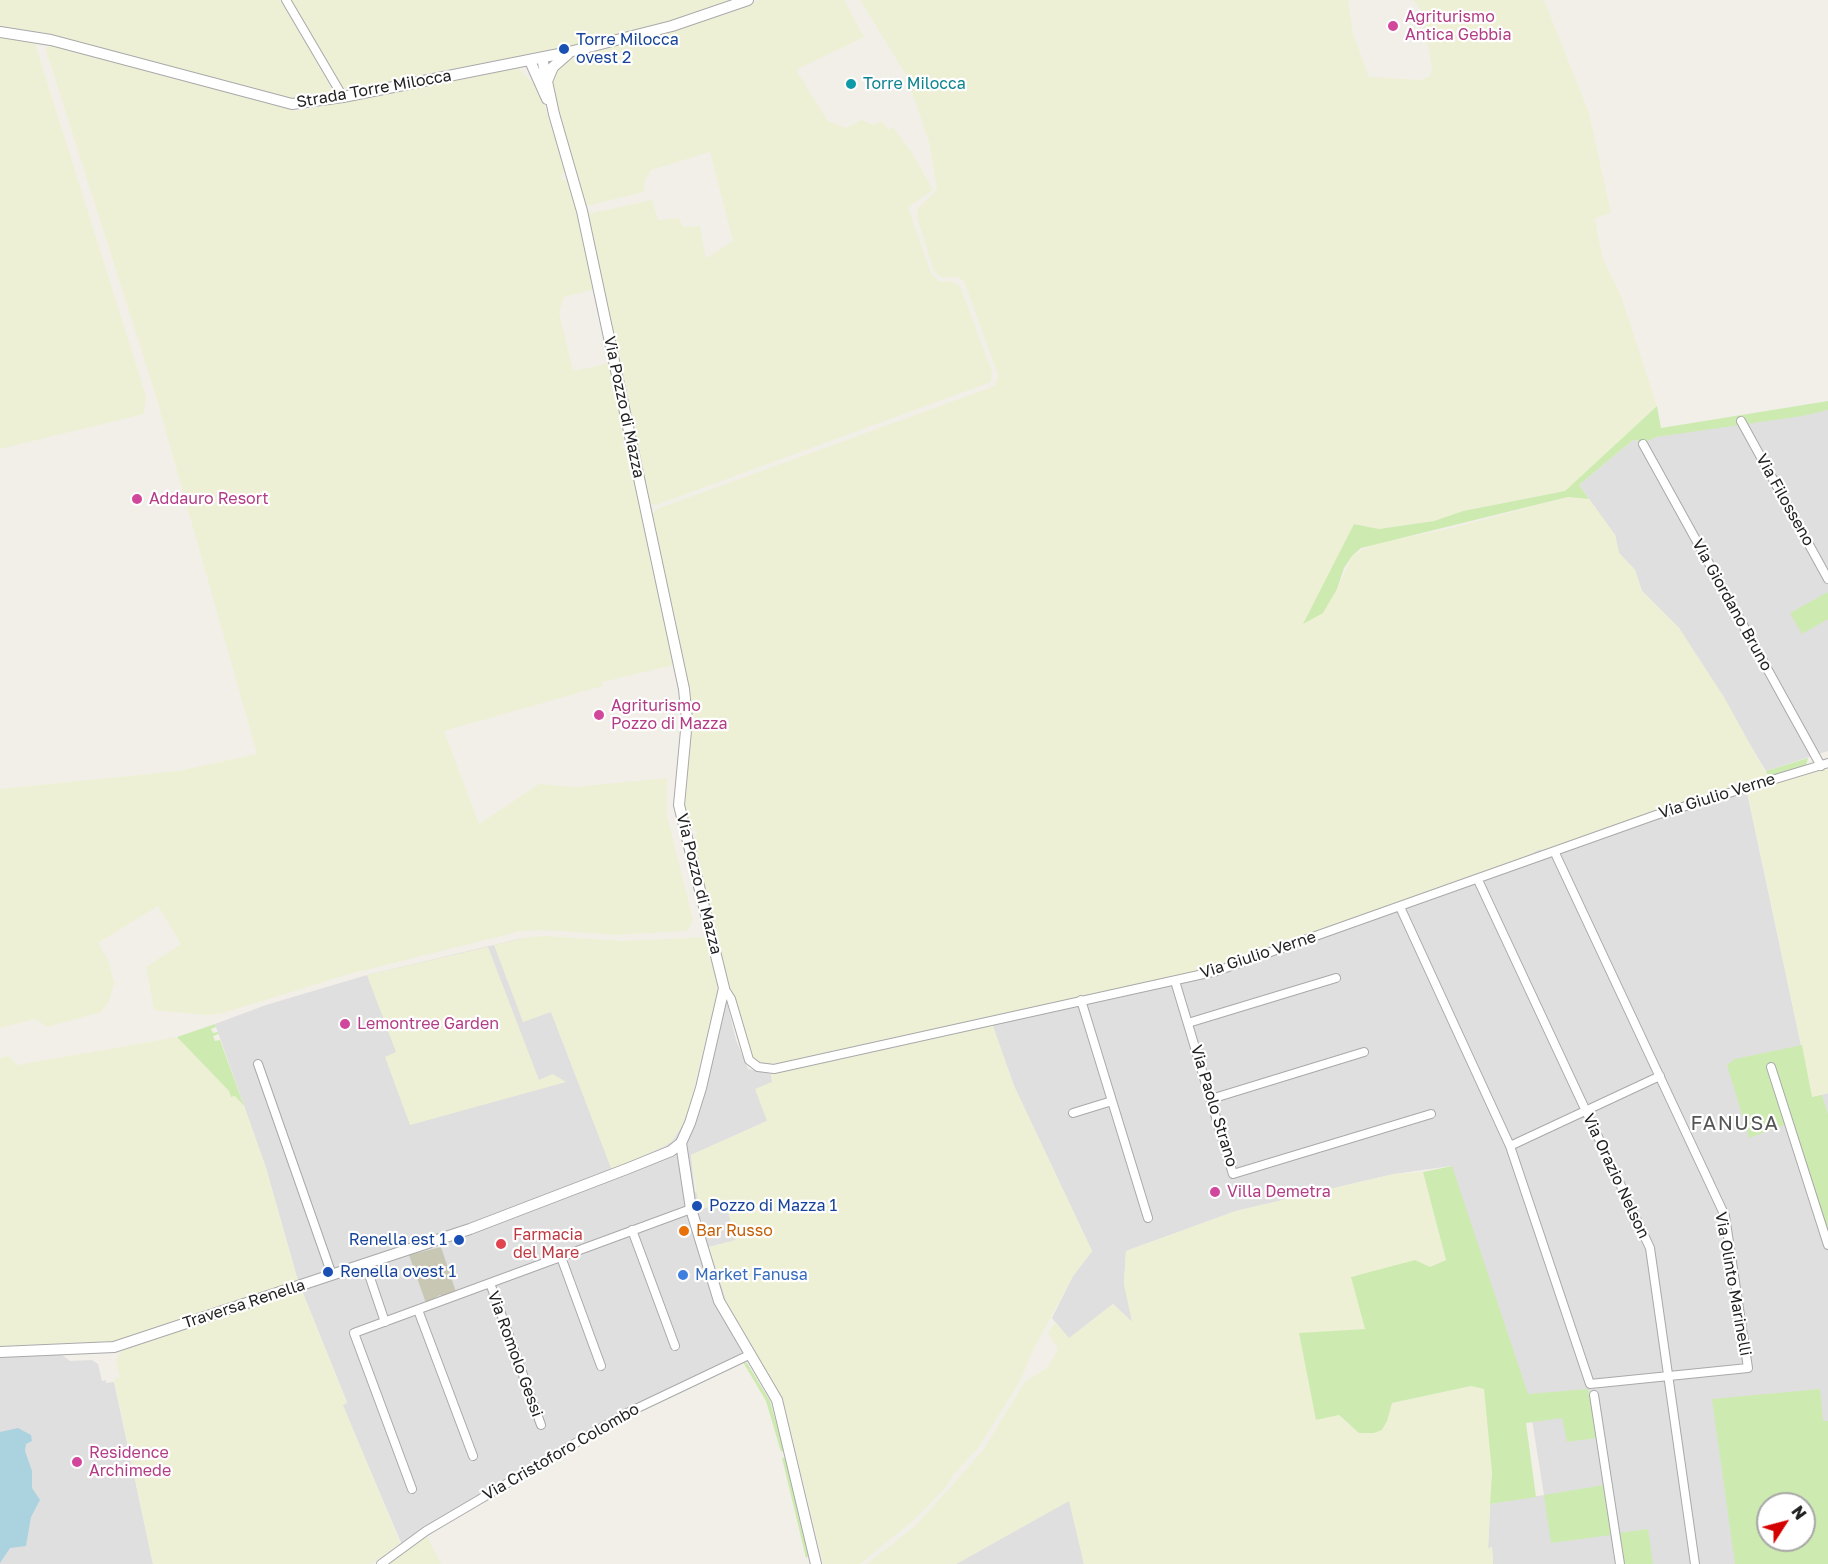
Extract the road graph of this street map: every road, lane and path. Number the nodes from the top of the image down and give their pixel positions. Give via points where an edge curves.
1 (286, 0) edge
2 (748, 0) edge
3 (0, 32) edge
4 (569, 52) junction
5 (536, 60) junction
6 (548, 79) junction
7 (343, 97) junction
8 (554, 114) junction
9 (1741, 421) dead end
10 (1643, 444) dead end
11 (1828, 579) edge
12 (1824, 765) edge
13 (1555, 853) junction
14 (1478, 880) junction
15 (1400, 907) junction
16 (1336, 978) dead end
17 (1175, 981) junction
18 (724, 988) junction
19 (1081, 1000) junction
20 (1188, 1023) junction
21 (1364, 1052) dead end
22 (258, 1064) dead end
23 (1771, 1067) dead end
24 (1660, 1076) junction
25 (1211, 1099) junction
26 (1112, 1101) junction
27 (1585, 1111) junction
28 (1073, 1113) dead end
29 (1431, 1114) dead end
30 (681, 1143) junction
31 (1510, 1146) junction
32 (691, 1209) junction
33 (1148, 1218) dead end
34 (632, 1230) junction
35 (1828, 1245) edge
36 (561, 1257) junction
37 (365, 1263) junction
38 (332, 1275) junction
39 (490, 1283) junction
40 (418, 1310) junction
41 (385, 1322) junction
42 (675, 1346) dead end
43 (0, 1352) edge
44 (749, 1355) junction
45 (601, 1366) dead end
46 (1668, 1376) junction
47 (1594, 1395) dead end
48 (541, 1425) dead end
49 (473, 1456) dead end
50 (412, 1489) dead end
51 (381, 1564) edge
52 (816, 1564) edge
53 (1620, 1564) edge
54 (1695, 1564) edge

1 - 7 street
2 - 4 street, Strada Torre Milocca via 672,26
3 - 7 street, Strada Torre Milocca via 51,40 292,104
4 - 5 street, Strada Torre Milocca
4 - 6 street via 553,67
5 - 6 street
5 - 7 street, Strada Torre Milocca
5 - 8 street
6 - 8 street
8 - 18 street, Via Pozzo di Mazza via 582,212 684,688 687,720 679,805
9 - 11 street, Via Filosseno
10 - 12 street, Via Giordano Bruno
12 - 13 street, Via Giulio Verne via 1705,799
13 - 14 street, Via Giulio Verne
13 - 24 street, Via Olinto Marinelli
14 - 15 street, Via Giulio Verne
14 - 27 street, Via Orazio Nelson
15 - 17 street, Via Giulio Verne via 1217,971
15 - 31 street, Via Olinto Marinelli
16 - 20 street
17 - 19 street, Via Giulio Verne
17 - 20 street, Via Paolo Strano
18 - 19 street, Via Giulio Verne via 731,999 749,1060 765,1068
18 - 30 street, Via Pozzo di Mazza via 701,1088
19 - 26 street
20 - 25 street, Via Paolo Strano
21 - 25 street
22 - 38 street
23 - 35 street
24 - 27 street
24 - 46 street, Via Olinto Marinelli via 1725,1216 1748,1368
25 - 29 street, Via Paolo Strano via 1233,1174
26 - 28 street
26 - 33 street
27 - 31 street
27 - 46 street, Via Orazio Nelson via 1650,1248
30 - 32 street
30 - 37 street, Traversa Renella via 671,1151 537,1205
31 - 46 street, Via Olinto Marinelli via 1590,1384
32 - 34 street
32 - 44 street via 713,1286
34 - 36 street
34 - 42 street
36 - 39 street
36 - 45 street
37 - 38 street, Traversa Renella
37 - 41 street
38 - 43 street, Traversa Renella via 114,1347
39 - 40 street
39 - 48 street, Via Romolo Gessi
40 - 41 street
40 - 49 street
41 - 50 street via 354,1333
44 - 51 street, Via Cristoforo Colombo via 625,1414 435,1526
44 - 52 street via 781,1414
46 - 54 street, Via Orazio Nelson
47 - 53 street

